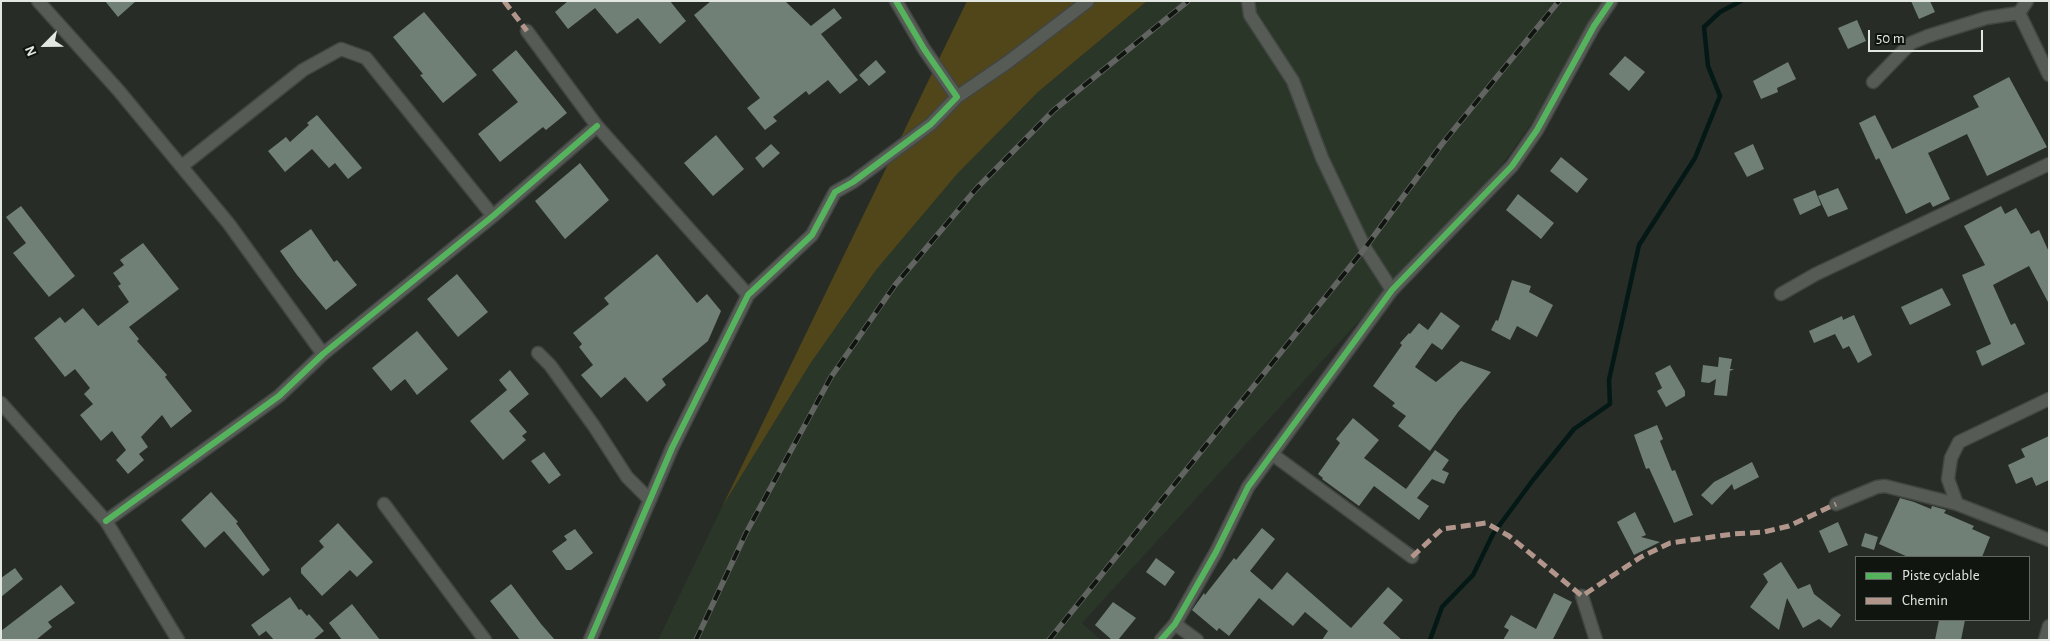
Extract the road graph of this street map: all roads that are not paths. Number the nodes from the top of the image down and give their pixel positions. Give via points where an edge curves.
1 (38, 1) edge
2 (896, 1) edge
3 (1088, 1) edge
4 (1248, 1) edge
5 (1611, 1) edge
6 (2027, 1) edge
7 (2019, 12) junction
8 (527, 31) dead end
9 (2049, 75) edge
10 (1873, 82) dead end
11 (956, 97) junction
12 (597, 126) junction
13 (2049, 164) edge
14 (182, 166) junction
15 (493, 216) junction
16 (1392, 290) junction
17 (1781, 294) dead end
18 (748, 295) junction
19 (538, 353) dead end
20 (322, 354) junction
21 (2049, 399) edge
22 (1, 403) edge
23 (1272, 454) junction
24 (649, 498) junction
25 (384, 504) dead end
26 (1836, 504) dead end
27 (1958, 504) junction
28 (106, 521) junction
29 (2049, 540) edge
30 (1412, 557) dead end
31 (1582, 596) dead end
32 (1175, 624) junction
33 (2049, 626) edge
34 (178, 640) edge
35 (485, 640) edge
36 (590, 640) edge
37 (1161, 640) edge
38 (1197, 640) edge
39 (1596, 640) edge
40 (2045, 640) edge

1 - 14 street via 120,91
2 - 11 street
3 - 11 street
4 - 16 street via 1250,15 1293,81 1322,158 1366,248
5 - 16 street via 1537,130 1512,166
6 - 7 street
7 - 9 street
7 - 10 street via 1986,18 1911,43
8 - 12 street
11 - 18 street via 931,124 835,192 812,235
12 - 15 street
12 - 18 street
13 - 17 street via 1816,274
14 - 15 street via 303,70 341,49 366,58
14 - 20 street via 229,224
15 - 20 street
16 - 23 street
18 - 24 street
19 - 24 street via 550,364 627,477
20 - 28 street via 279,396
21 - 27 street via 1959,442 1951,458 1948,479
22 - 28 street
23 - 30 street
23 - 32 street via 1248,488
24 - 36 street
25 - 35 street
26 - 27 street via 1882,486
27 - 29 street
28 - 34 street
31 - 39 street
32 - 37 street
32 - 38 street
33 - 40 street

